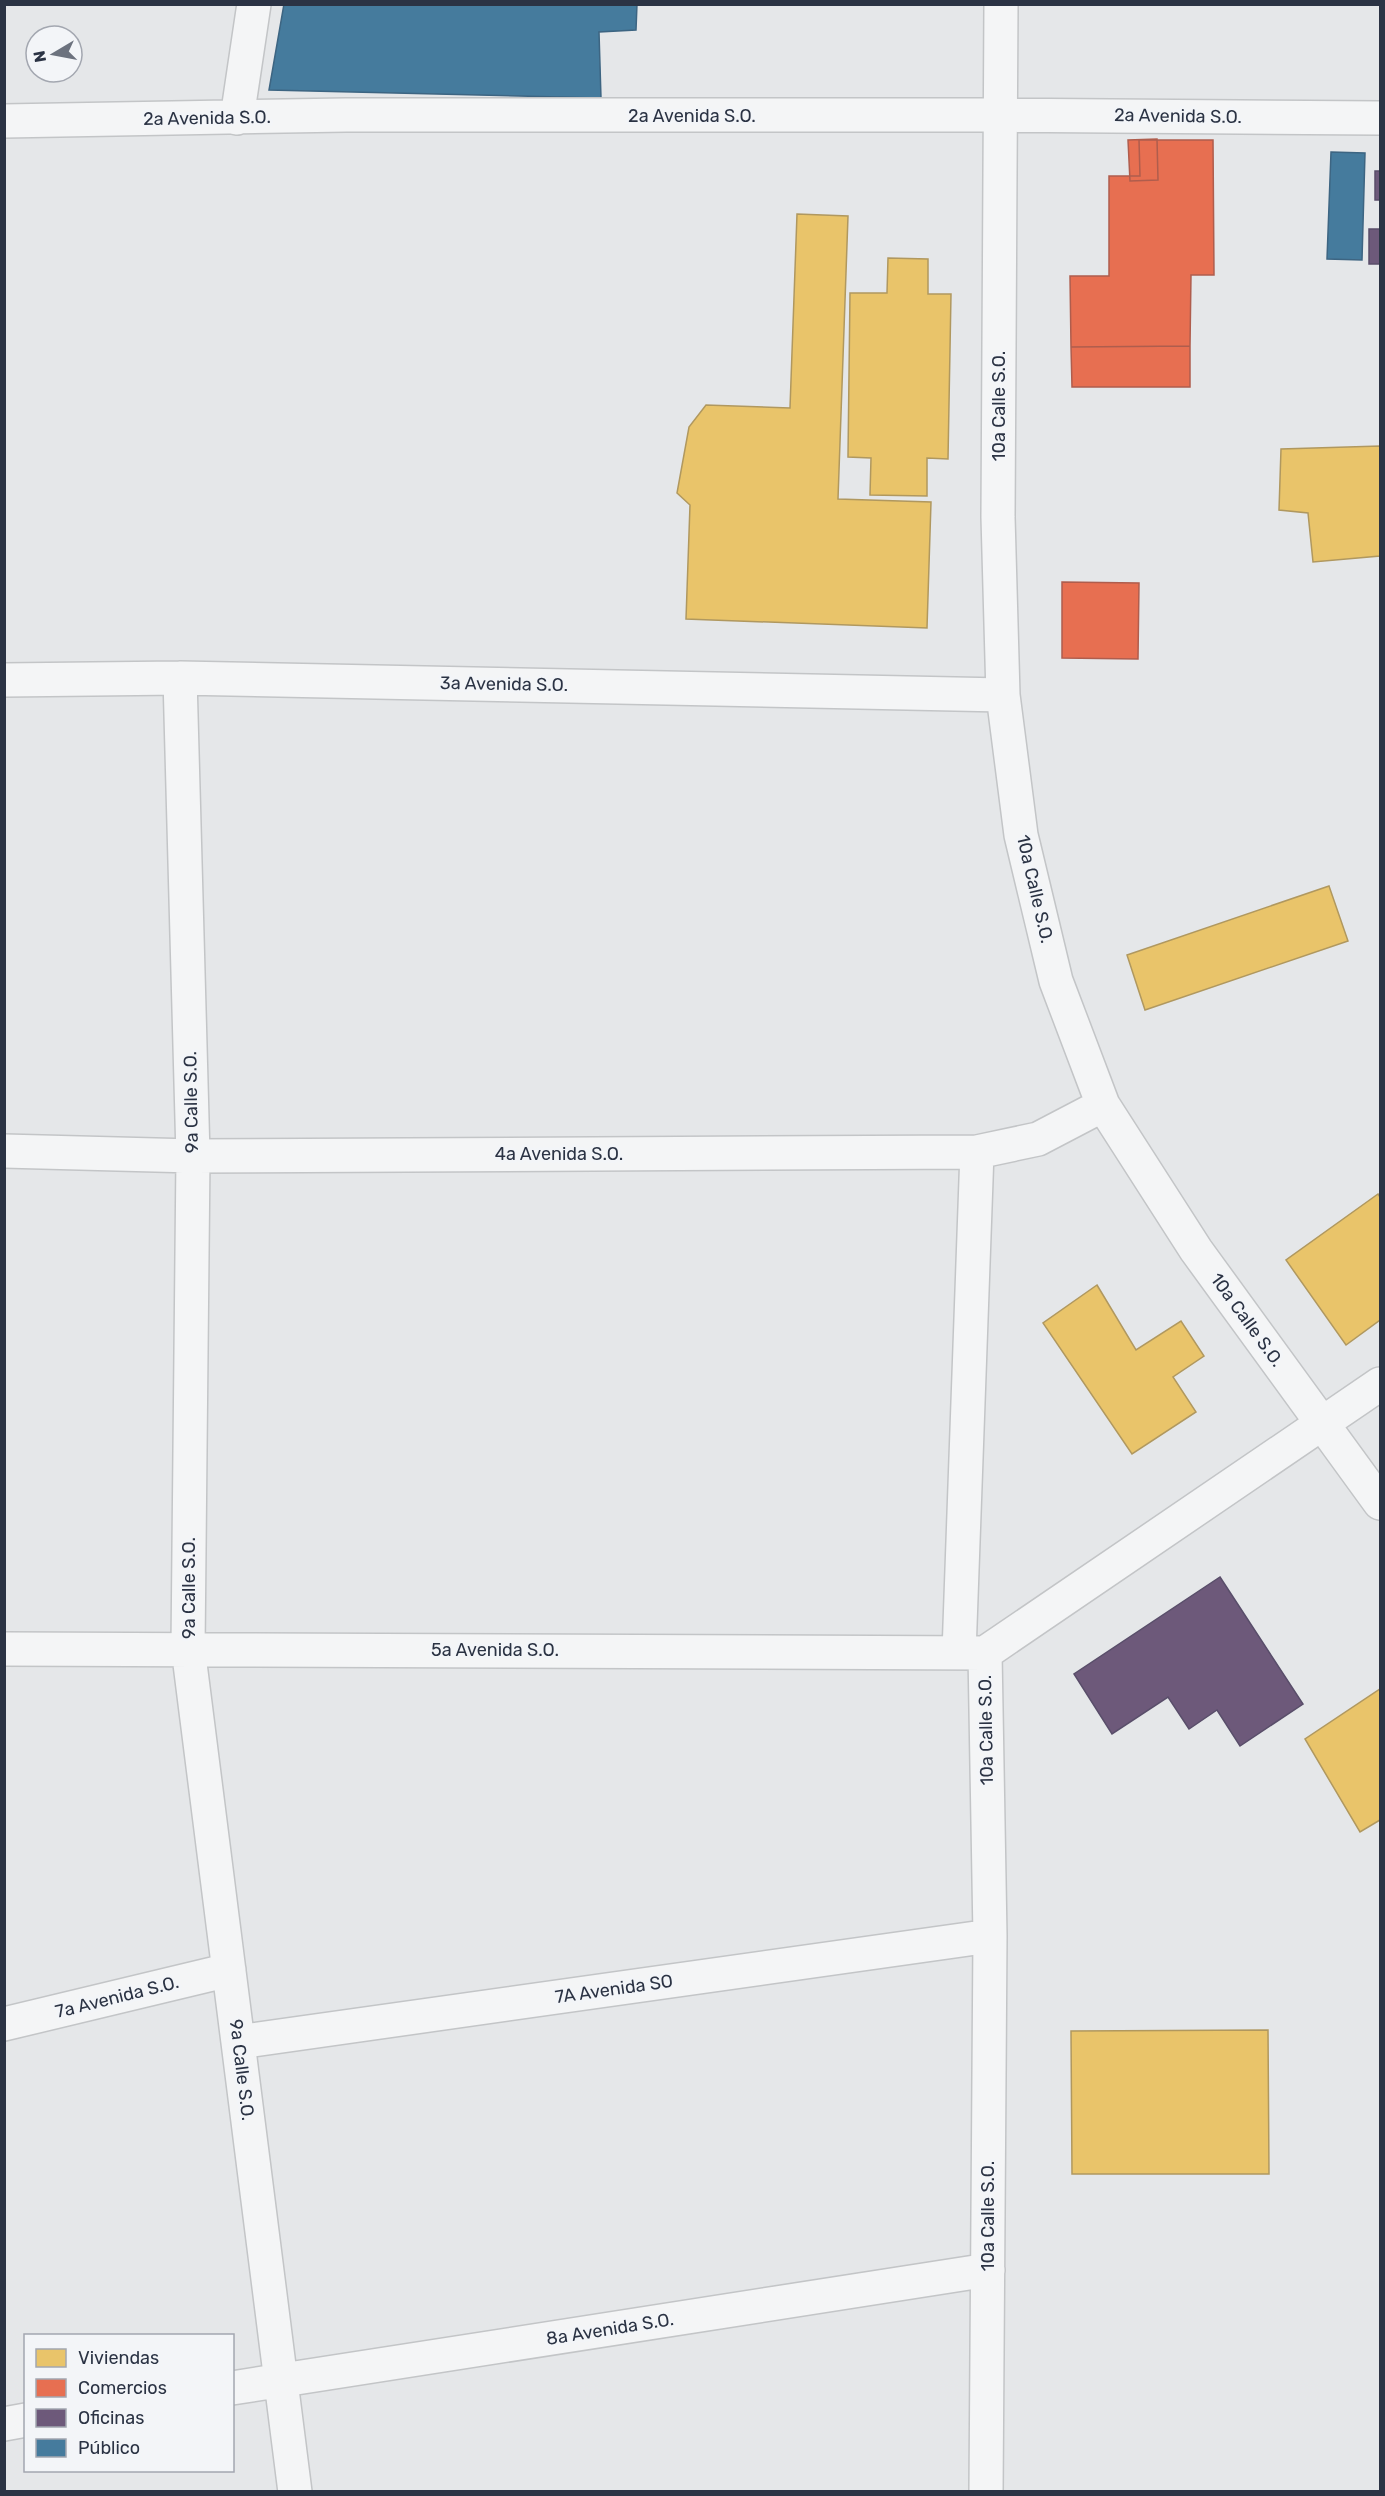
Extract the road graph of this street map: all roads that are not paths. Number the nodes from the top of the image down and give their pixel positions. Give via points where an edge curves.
1 (254, 4) edge
2 (1001, 4) edge
3 (999, 115) junction
4 (237, 118) junction
5 (1380, 118) edge
6 (4, 121) edge
7 (180, 678) junction
8 (4, 680) edge
9 (1003, 695) junction
10 (1103, 1105) junction
11 (4, 1151) edge
12 (977, 1152) junction
13 (192, 1156) junction
14 (1380, 1384) edge
15 (1322, 1422) junction
16 (1380, 1503) edge
17 (188, 1648) junction
18 (4, 1649) edge
19 (972, 1653) junction
20 (990, 1936) junction
21 (229, 1970) junction
22 (4, 2024) edge
23 (238, 2042) junction
24 (988, 2270) junction
25 (281, 2380) junction
26 (234, 2388) edge
27 (24, 2420) edge
28 (4, 2424) edge
29 (295, 2492) edge
30 (986, 2492) edge

1 - 4 street
2 - 3 street, 10a Calle S.O.
3 - 4 street, 2a Avenida S.O.
3 - 5 street, 2a Avenida S.O.
3 - 9 street, 10a Calle S.O. via 998,517
4 - 6 street, 2a Avenida S.O.
7 - 8 street, 3a Avenida S.O.
7 - 9 street, 3a Avenida S.O.
7 - 13 street, 9a Calle S.O.
9 - 10 street, 10a Calle S.O. via 1021,835 1056,981
10 - 12 street, 4a Avenida S.O. via 1038,1139
10 - 15 street, 10a Calle S.O. via 1196,1250
11 - 13 street, 4a Avenida S.O.
12 - 13 street, 4a Avenida S.O.
12 - 19 street
13 - 17 street, 9a Calle S.O.
14 - 15 street
15 - 16 street
15 - 19 street, 10a Calle S.O.
17 - 18 street, 5a Avenida S.O.
17 - 19 street, 5a Avenida S.O.
17 - 21 street, 9a Calle S.O.
19 - 20 street, 10a Calle S.O.
20 - 23 street, 7A Avenida SO
20 - 24 street, 10a Calle S.O.
21 - 22 street, 7a Avenida S.O.
21 - 23 street, 9a Calle S.O.
23 - 25 street, 9a Calle S.O.
24 - 25 street, 8a Avenida S.O.
24 - 30 street, 10a Calle S.O.
25 - 26 street, 8a Avenida S.O.
25 - 29 street, 9a Calle S.O.
27 - 28 street

